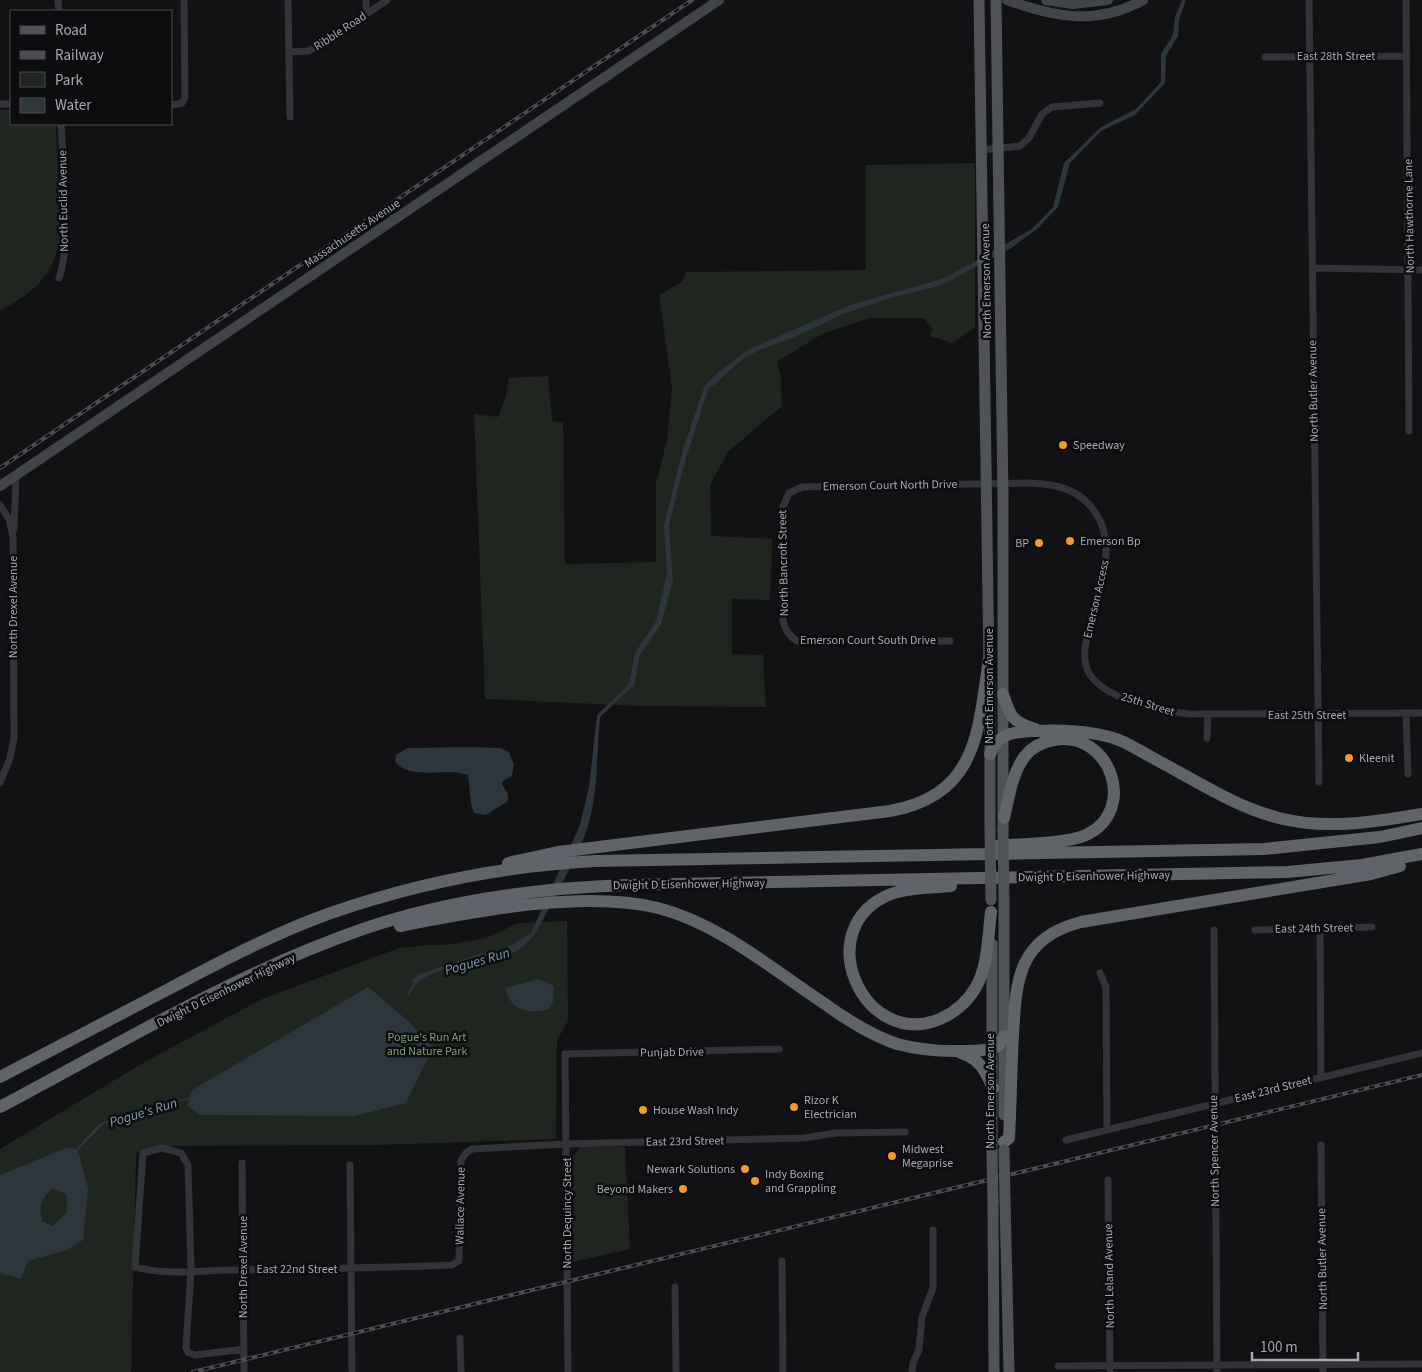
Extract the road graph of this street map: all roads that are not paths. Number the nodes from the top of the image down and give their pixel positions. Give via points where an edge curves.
1 (184, 0) edge
2 (288, 0) edge
3 (366, 0) edge
4 (387, 0) edge
5 (718, 0) edge
6 (979, 0) edge
7 (996, 0) edge
8 (1006, 0) edge
9 (1046, 0) edge
10 (1108, 0) edge
11 (1143, 0) edge
12 (1309, 0) edge
13 (1406, 0) edge
14 (366, 14) junction
15 (289, 52) junction
16 (1310, 55) junction
17 (1407, 56) junction
18 (1265, 57) dead end
19 (1100, 103) dead end
20 (172, 105) edge
21 (290, 117) dead end
22 (61, 125) edge
23 (981, 150) junction
24 (998, 150) junction
25 (1312, 268) junction
26 (1409, 268) junction
27 (1422, 270) edge
28 (59, 278) dead end
29 (1409, 431) dead end
30 (16, 476) junction
31 (994, 484) junction
32 (0, 486) edge
33 (788, 493) joint
34 (0, 505) edge
35 (13, 537) junction
36 (788, 634) joint
37 (950, 641) dead end
38 (989, 659) junction
39 (1092, 678) joint
40 (1003, 694) junction
41 (1422, 713) edge
42 (1406, 714) junction
43 (1208, 715) junction
44 (1317, 715) junction
45 (1042, 731) junction
46 (1004, 736) junction
47 (1207, 738) dead end
48 (990, 754) junction
49 (1408, 774) dead end
50 (1319, 782) dead end
51 (0, 783) edge
52 (1422, 814) edge
53 (1004, 818) junction
54 (1422, 828) edge
55 (1422, 854) edge
56 (895, 856) junction
57 (547, 859) junction
58 (1422, 860) edge
59 (1034, 877) junction
60 (991, 906) junction
61 (1372, 927) dead end
62 (1320, 928) junction
63 (1214, 930) dead end
64 (1256, 930) dead end
65 (322, 945) junction
66 (1100, 973) dead end
67 (1004, 1036) junction
68 (993, 1048) junction
69 (779, 1049) dead end
70 (957, 1051) junction
71 (1422, 1053) edge
72 (566, 1054) joint
73 (0, 1077) edge
74 (1321, 1078) junction
75 (993, 1088) junction
76 (1214, 1104) junction
77 (0, 1107) edge
78 (1106, 1130) junction
79 (905, 1132) dead end
80 (1066, 1140) dead end
81 (566, 1144) junction
82 (1321, 1145) dead end
83 (1004, 1146) junction
84 (466, 1152) joint
85 (242, 1163) dead end
86 (350, 1165) dead end
87 (1108, 1180) dead end
88 (933, 1230) dead end
89 (459, 1261) joint
90 (782, 1262) dead end
91 (351, 1269) junction
92 (190, 1270) junction
93 (243, 1270) junction
94 (675, 1287) dead end
95 (460, 1338) dead end
96 (244, 1349) junction
97 (1422, 1364) edge
98 (1058, 1366) dead end
99 (1323, 1368) edge
100 (1110, 1369) edge
101 (1217, 1369) edge
102 (244, 1372) edge
103 (352, 1372) edge
104 (461, 1372) edge
105 (568, 1372) edge
106 (676, 1372) edge
107 (783, 1372) edge
108 (912, 1372) edge
109 (994, 1372) edge
110 (1009, 1372) edge

1 - 20 street via 184,101
2 - 15 street
3 - 14 street
4 - 14 street, Ribble Road
5 - 30 main road, Massachusetts Avenue
6 - 23 main road, North Emerson Avenue
7 - 24 main road, North Emerson Avenue
8 - 11 main road via 1047,14 1075,17 1110,13
9 - 10 main road via 1072,4
12 - 16 street, North Butler Avenue
13 - 17 street, North Hawthorne Lane
14 - 15 street, Ribble Road via 314,48
15 - 21 street
16 - 17 street, East 28th Street
16 - 18 street, East 28th Street
16 - 25 street, North Butler Avenue
17 - 26 street, North Hawthorne Lane
19 - 24 street via 1052,107 1042,114 1022,144
22 - 28 street, North Euclid Avenue via 65,231
23 - 24 street
23 - 31 main road, North Emerson Avenue via 983,278
24 - 31 main road, North Emerson Avenue via 1000,268
25 - 26 street
25 - 44 street, North Butler Avenue
26 - 27 street
26 - 29 street, North Hawthorne Lane
30 - 32 main road, Massachusetts Avenue
30 - 35 street
31 - 33 street, Emerson Court North Drive via 802,487
31 - 38 main road, North Emerson Avenue
31 - 39 street, Emerson Access via 1042,484 1066,488 1084,499 1100,519 1105,535 1106,558 1084,650
31 - 40 main road, North Emerson Avenue
33 - 36 street, North Bancroft Street via 782,509 783,620
34 - 35 street, North Drexel Avenue
35 - 51 street, North Drexel Avenue via 14,737
36 - 37 street, Emerson Court South Drive via 800,642
38 - 48 main road, North Emerson Avenue
38 - 57 highway via 979,728 972,750 952,778 926,799 890,811 603,847
39 - 43 street, 25th Street via 1105,690 1150,707 1172,713
40 - 45 highway via 1016,721
40 - 46 main road, North Emerson Avenue
41 - 42 street, East 25th Street
42 - 44 street, East 25th Street
42 - 49 street
43 - 44 street, East 25th Street
43 - 47 street
44 - 50 street, North Butler Avenue
45 - 46 highway via 1014,732
45 - 52 highway via 1085,732 1118,740 1244,806 1286,820 1346,824
46 - 48 highway
46 - 53 main road, North Emerson Avenue
48 - 60 main road, North Emerson Avenue, bridge
53 - 56 highway via 1019,766 1028,753 1040,745 1056,740 1080,742 1097,751 1110,768 1115,790 1111,809 1103,823 1086,835
53 - 67 main road, North Emerson Avenue, bridge
54 - 56 highway, Dwight D Eisenhower Highway via 1380,837 1264,849
55 - 59 highway, Dwight D Eisenhower Highway via 1287,872
56 - 57 highway, Dwight D Eisenhower Highway
57 - 73 highway, Dwight D Eisenhower Highway via 519,860 341,910 272,937
58 - 83 highway via 1371,874 1081,922 1054,932 1029,956 1016,984 1009,1138
59 - 60 highway via 904,891 876,902 862,915 851,937 849,961 855,984 873,1006 896,1020 924,1023 947,1016 966,1002 978,984
59 - 65 highway, Dwight D Eisenhower Highway via 582,887 466,902 416,914
60 - 68 main road, North Emerson Avenue
61 - 62 street, East 24th Street
62 - 64 street, East 24th Street
62 - 74 street
63 - 76 street, North Spencer Avenue
65 - 70 highway via 449,916 525,906 610,902 640,905 686,918 732,941 869,1032 912,1048
65 - 77 highway, Dwight D Eisenhower Highway via 237,981
66 - 78 street via 1106,987
67 - 68 highway
67 - 83 main road, North Emerson Avenue
68 - 70 highway
68 - 75 main road, North Emerson Avenue
69 - 72 street, Punjab Drive
70 - 75 highway via 978,1061
71 - 74 street, East 23rd Street
72 - 81 street, North Dequincy Street
74 - 76 street, East 23rd Street
75 - 109 main road, North Emerson Avenue, bridge
76 - 78 street, East 23rd Street
76 - 101 street, North Spencer Avenue
78 - 80 street, East 23rd Street
79 - 81 street, East 23rd Street
81 - 84 street, East 23rd Street via 482,1148
81 - 105 street, North Dequincy Street
82 - 99 street, North Butler Avenue
83 - 110 main road, North Emerson Avenue, bridge
84 - 89 street, Wallace Avenue via 460,1170
85 - 93 street, North Drexel Avenue
86 - 91 street
87 - 100 street, North Leland Avenue
88 - 108 street via 933,1288 922,1317 920,1350
89 - 91 street, East 22nd Street via 452,1265
90 - 107 street
91 - 93 street, East 22nd Street
91 - 103 street
92 - 92 street, East 22nd Street via 154,1272 135,1267 140,1166 143,1154 162,1148 181,1153 188,1165
92 - 93 street, East 22nd Street
92 - 96 street via 186,1348 189,1354 196,1356
93 - 96 street, North Drexel Avenue
94 - 106 street
95 - 104 street
96 - 102 street, North Drexel Avenue
97 - 99 street
98 - 100 street
99 - 101 street
100 - 101 street

